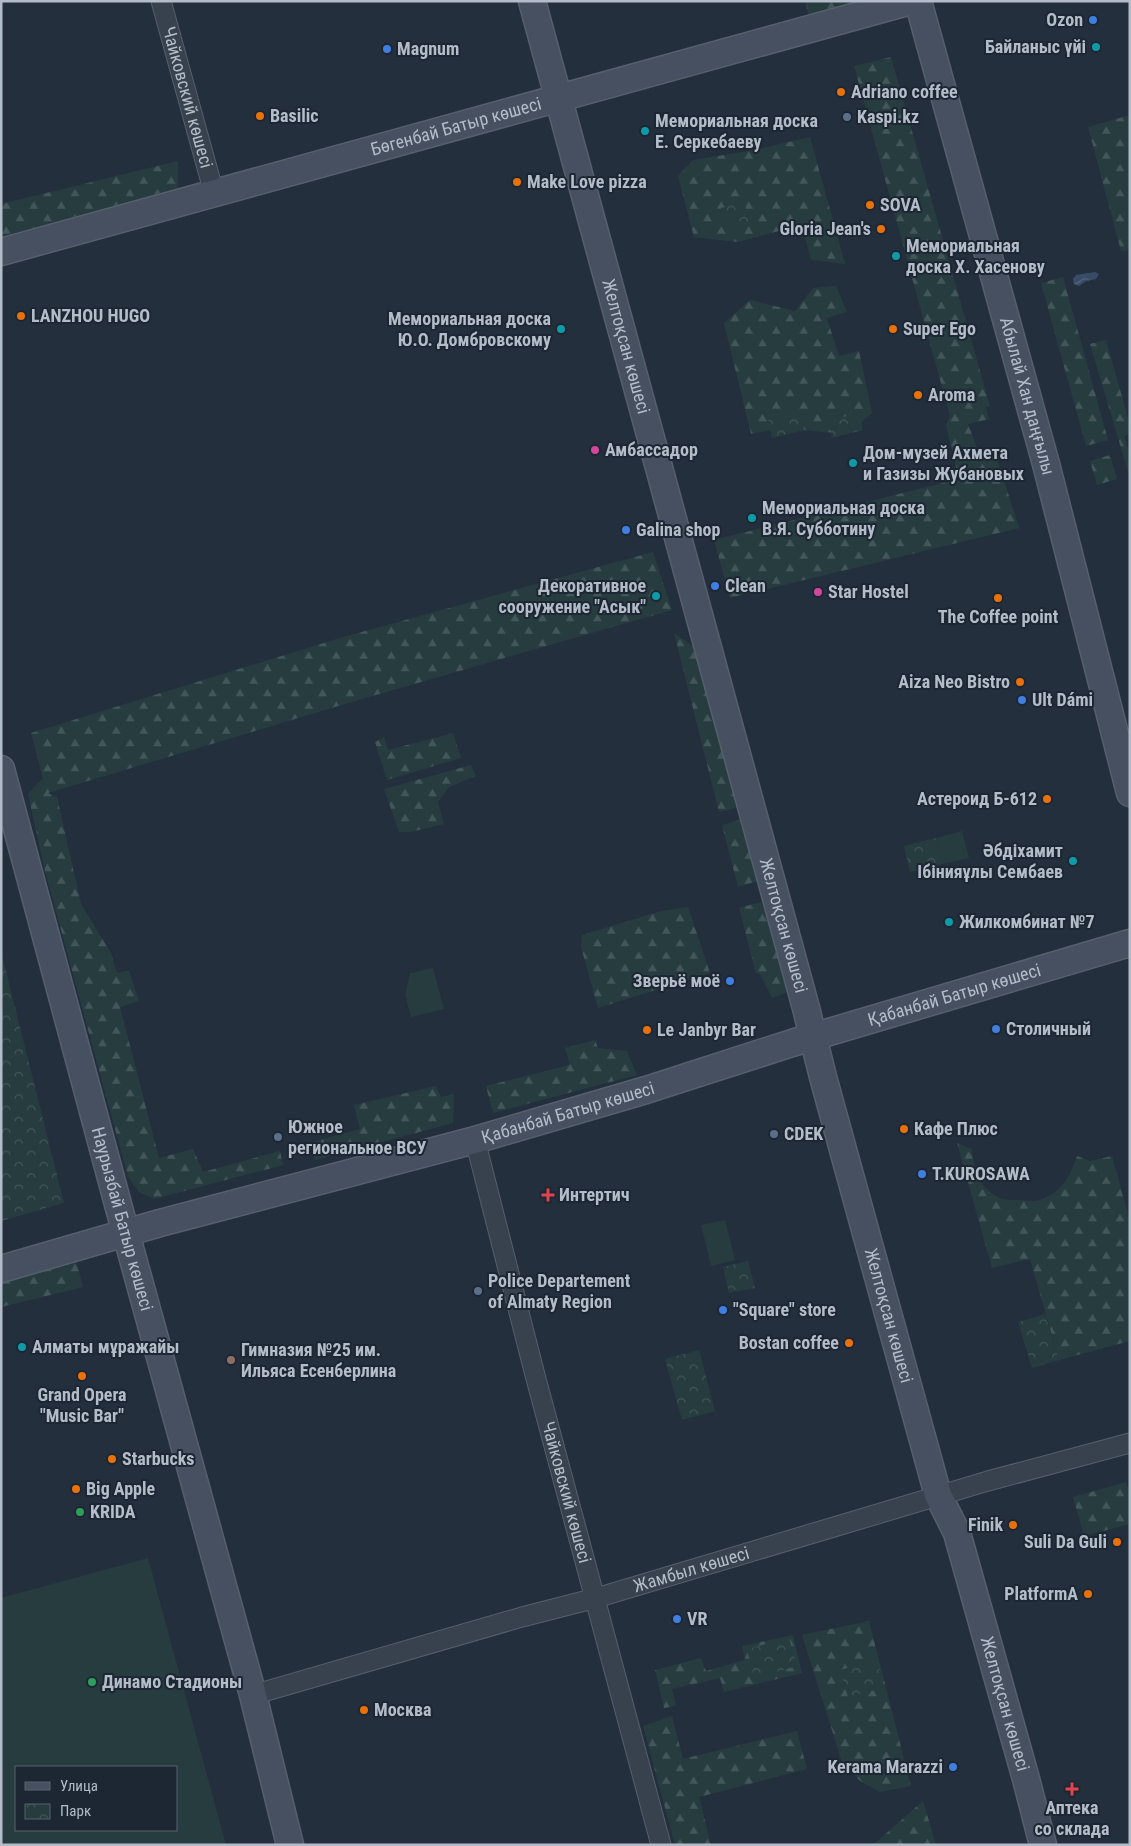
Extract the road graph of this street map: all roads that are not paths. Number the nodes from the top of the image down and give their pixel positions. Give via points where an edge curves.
1 (161, 1) edge
2 (532, 1) edge
3 (911, 1) edge
4 (918, 1) edge
5 (558, 99) junction
6 (214, 193) junction
7 (1, 252) edge
8 (1, 768) edge
9 (1130, 793) edge
10 (1130, 943) edge
11 (813, 1038) junction
12 (475, 1140) junction
13 (126, 1234) junction
14 (1, 1269) edge
15 (1130, 1443) edge
16 (938, 1496) junction
17 (596, 1598) junction
18 (253, 1695) junction
19 (290, 1845) edge
20 (661, 1845) edge
21 (1043, 1845) edge

1 - 6 street, Чайковский көшесі
2 - 5 main road, Желтоқсан көшесі
3 - 5 main road, Бөгенбай Батыр көшесі
4 - 9 main road, Абылай Хан даңғылы via 1046,464
5 - 6 main road, Бөгенбай Батыр көшесі
5 - 11 main road, Желтоқсан көшесі
6 - 7 main road, Бөгенбай Батыр көшесі
8 - 13 main road, Наурызбай Батыр көшесі
10 - 11 main road, Қабанбай Батыр көшесі
11 - 12 main road, Қабанбай Батыр көшесі
11 - 16 main road, Желтоқсан көшесі
12 - 13 main road, Қабанбай Батыр көшесі
12 - 17 street, Чайковский көшесі
13 - 14 main road, Қабанбай Батыр көшесі
13 - 18 main road, Наурызбай Батыр көшесі
15 - 16 street, Жамбыл көшесі
16 - 17 street, Жамбыл көшесі
16 - 21 main road, Желтоқсан көшесі via 957,1533
17 - 18 street, Жамбыл көшесі
17 - 20 street, Чайковский көшесі
18 - 19 main road, Наурызбай Батыр көшесі

